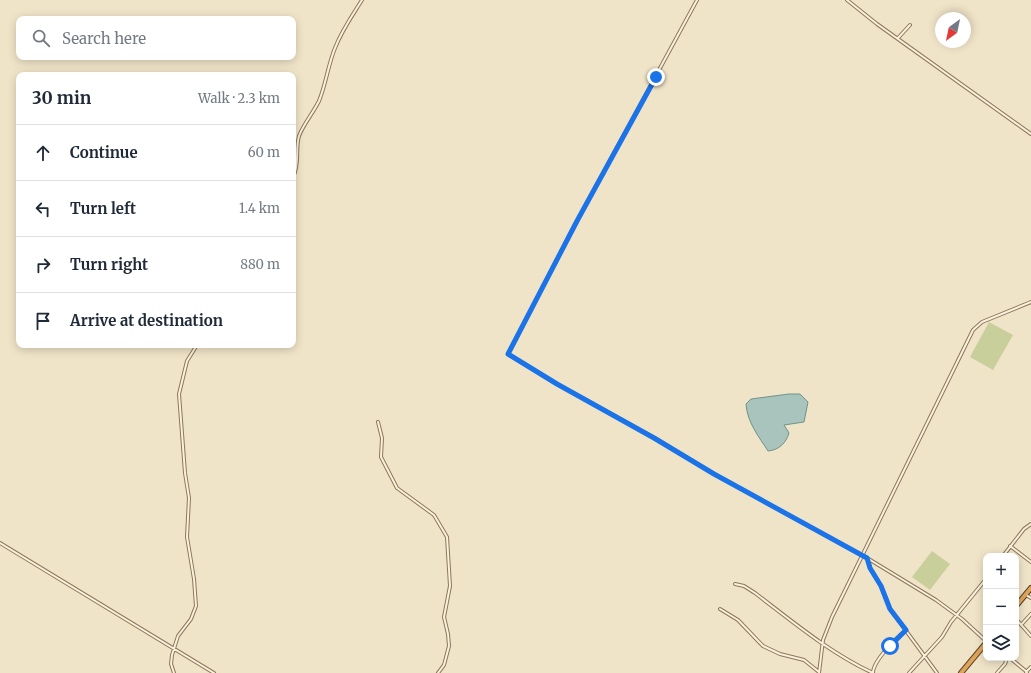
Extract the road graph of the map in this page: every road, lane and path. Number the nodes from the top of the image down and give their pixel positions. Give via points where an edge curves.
1 (362, 0) edge
2 (697, 0) edge
3 (848, 0) edge
4 (910, 25) dead end
5 (898, 38) junction
6 (1031, 134) edge
7 (296, 148) edge
8 (296, 148) edge
9 (296, 170) edge
10 (1031, 302) edge
11 (195, 348) edge
12 (378, 422) dead end
13 (1031, 524) edge
14 (0, 543) edge
15 (1010, 546) junction
16 (1005, 553) edge
17 (863, 556) junction
18 (867, 558) junction
19 (1031, 562) edge
20 (983, 583) edge
21 (735, 584) dead end
22 (1031, 588) edge
23 (1026, 595) junction
24 (1031, 598) edge
25 (1019, 603) edge
26 (720, 609) dead end
27 (1031, 614) edge
28 (957, 615) junction
29 (1019, 623) edge
30 (1021, 625) junction
31 (906, 630) junction
32 (1031, 636) edge
33 (983, 639) edge
34 (822, 644) junction
35 (983, 646) edge
36 (175, 648) junction
37 (924, 657) junction
38 (1006, 661) edge
39 (1013, 661) edge
40 (1031, 667) edge
41 (439, 672) edge
42 (819, 672) edge
43 (1026, 672) edge
44 (174, 673) edge
45 (214, 673) edge
46 (873, 673) edge
47 (909, 673) edge
48 (937, 673) edge
49 (961, 673) edge
50 (997, 673) edge

1 - 7 street via 342,31 319,100 311,118 301,131
2 - 17 street via 508,354 714,474
3 - 5 street
4 - 5 street
5 - 6 street
8 - 9 street
10 - 17 street via 988,319 975,328
11 - 36 street via 186,361 179,394 189,498 187,537 196,606 191,619 178,636
12 - 41 street via 382,438 381,457 397,488 434,515 447,537 450,584 444,612 449,646 444,665
13 - 15 street
14 - 36 street
15 - 16 street
15 - 19 street
17 - 18 street
17 - 34 street via 832,616
18 - 28 street
18 - 31 street via 890,609
20 - 28 street
21 - 34 street via 755,593
22 - 23 highway
23 - 24 street
23 - 25 highway
26 - 42 street via 738,620 763,646 780,654 804,660
27 - 30 street
28 - 33 street
28 - 37 street
29 - 30 street
30 - 32 street
31 - 37 street
31 - 46 street via 887,649 873,668
34 - 42 street
34 - 46 street
35 - 49 highway
36 - 44 street via 171,660
36 - 45 street
37 - 47 street
37 - 48 street
38 - 50 street
39 - 43 street
40 - 43 street

